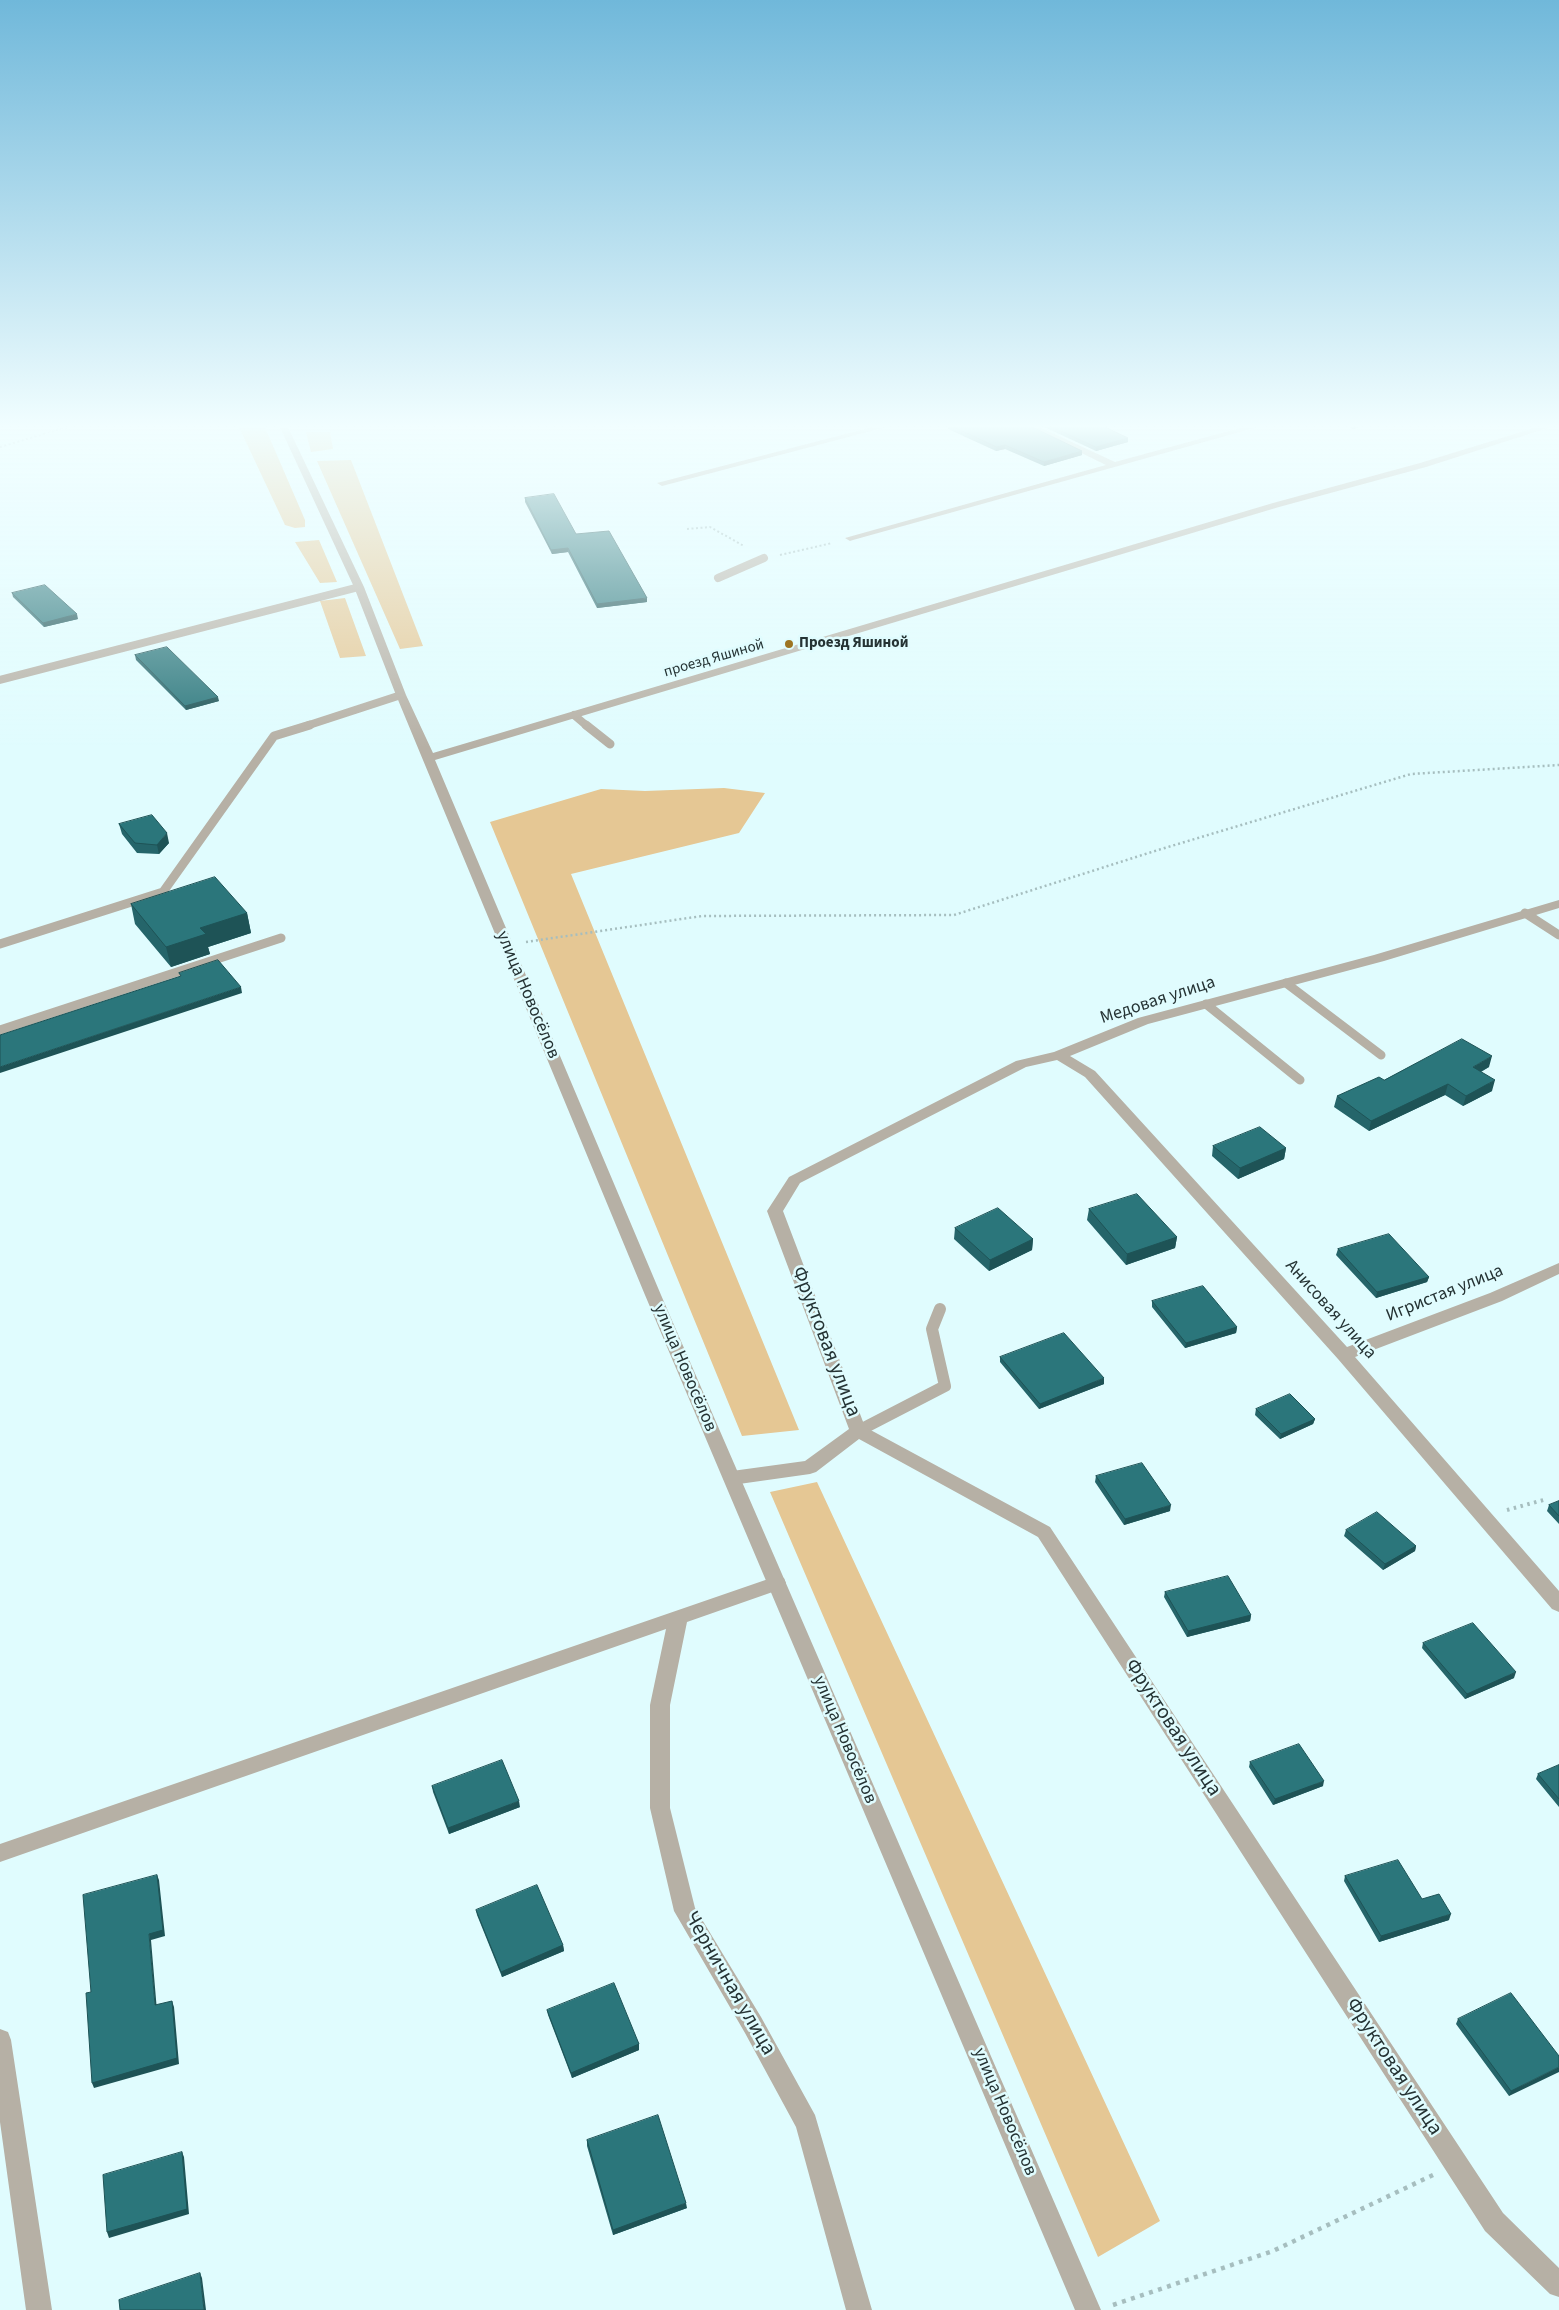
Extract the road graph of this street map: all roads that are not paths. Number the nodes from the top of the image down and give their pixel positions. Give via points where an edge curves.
1 (334, 533) edge
2 (869, 533) edge
3 (1183, 533) edge
4 (850, 538) dead end
5 (764, 558) dead end
6 (718, 578) dead end
7 (359, 587) junction
8 (0, 680) edge
9 (401, 695) junction
10 (574, 715) junction
11 (610, 744) dead end
12 (429, 758) junction
13 (1559, 904) edge
14 (1525, 913) junction
15 (1559, 934) edge
16 (281, 938) dead end
17 (0, 944) edge
18 (1286, 983) junction
19 (1206, 1004) junction
20 (0, 1030) edge
21 (1059, 1055) junction
22 (1381, 1055) dead end
23 (1300, 1080) dead end
24 (775, 1211) joint
25 (1559, 1268) edge
26 (940, 1309) dead end
27 (1344, 1355) junction
28 (858, 1431) junction
29 (732, 1478) junction
30 (777, 1584) junction
31 (1559, 1604) edge
32 (678, 1618) junction
33 (0, 1853) edge
34 (0, 2040) edge
35 (1559, 2285) edge
36 (39, 2310) edge
37 (859, 2310) edge
38 (1088, 2310) edge

1 - 7 street, улица Новосёлов
2 - 4 street
3 - 10 street, проезд Яшиной
5 - 6 lane
7 - 8 lane
7 - 9 street, улица Новосёлов
9 - 12 street, улица Новосёлов
9 - 17 lane via 274,736 163,892
10 - 11 lane
10 - 12 street, проезд Яшиной
12 - 29 street, улица Новосёлов
13 - 14 street, Медовая улица
14 - 15 lane
14 - 18 street, Медовая улица
16 - 20 lane
18 - 19 street, Медовая улица
18 - 22 lane
19 - 21 street, Медовая улица via 1143,1021
19 - 23 lane
21 - 24 street, Медовая улица via 1021,1064 794,1180
21 - 27 street, Анисовая улица via 1090,1074
24 - 28 street, Фруктовая улица
25 - 27 street, Игристая улица via 1496,1297
26 - 28 lane via 932,1328 945,1386
27 - 31 street, Анисовая улица
28 - 29 street via 810,1466
28 - 35 street, Фруктовая улица via 1044,1532 1494,2222
29 - 30 street, улица Новосёлов
30 - 32 street
30 - 38 street, улица Новосёлов
32 - 33 street
32 - 37 street, Черничная улица via 660,1705 660,1808 685,1911 753,2025 806,2123
34 - 36 street

